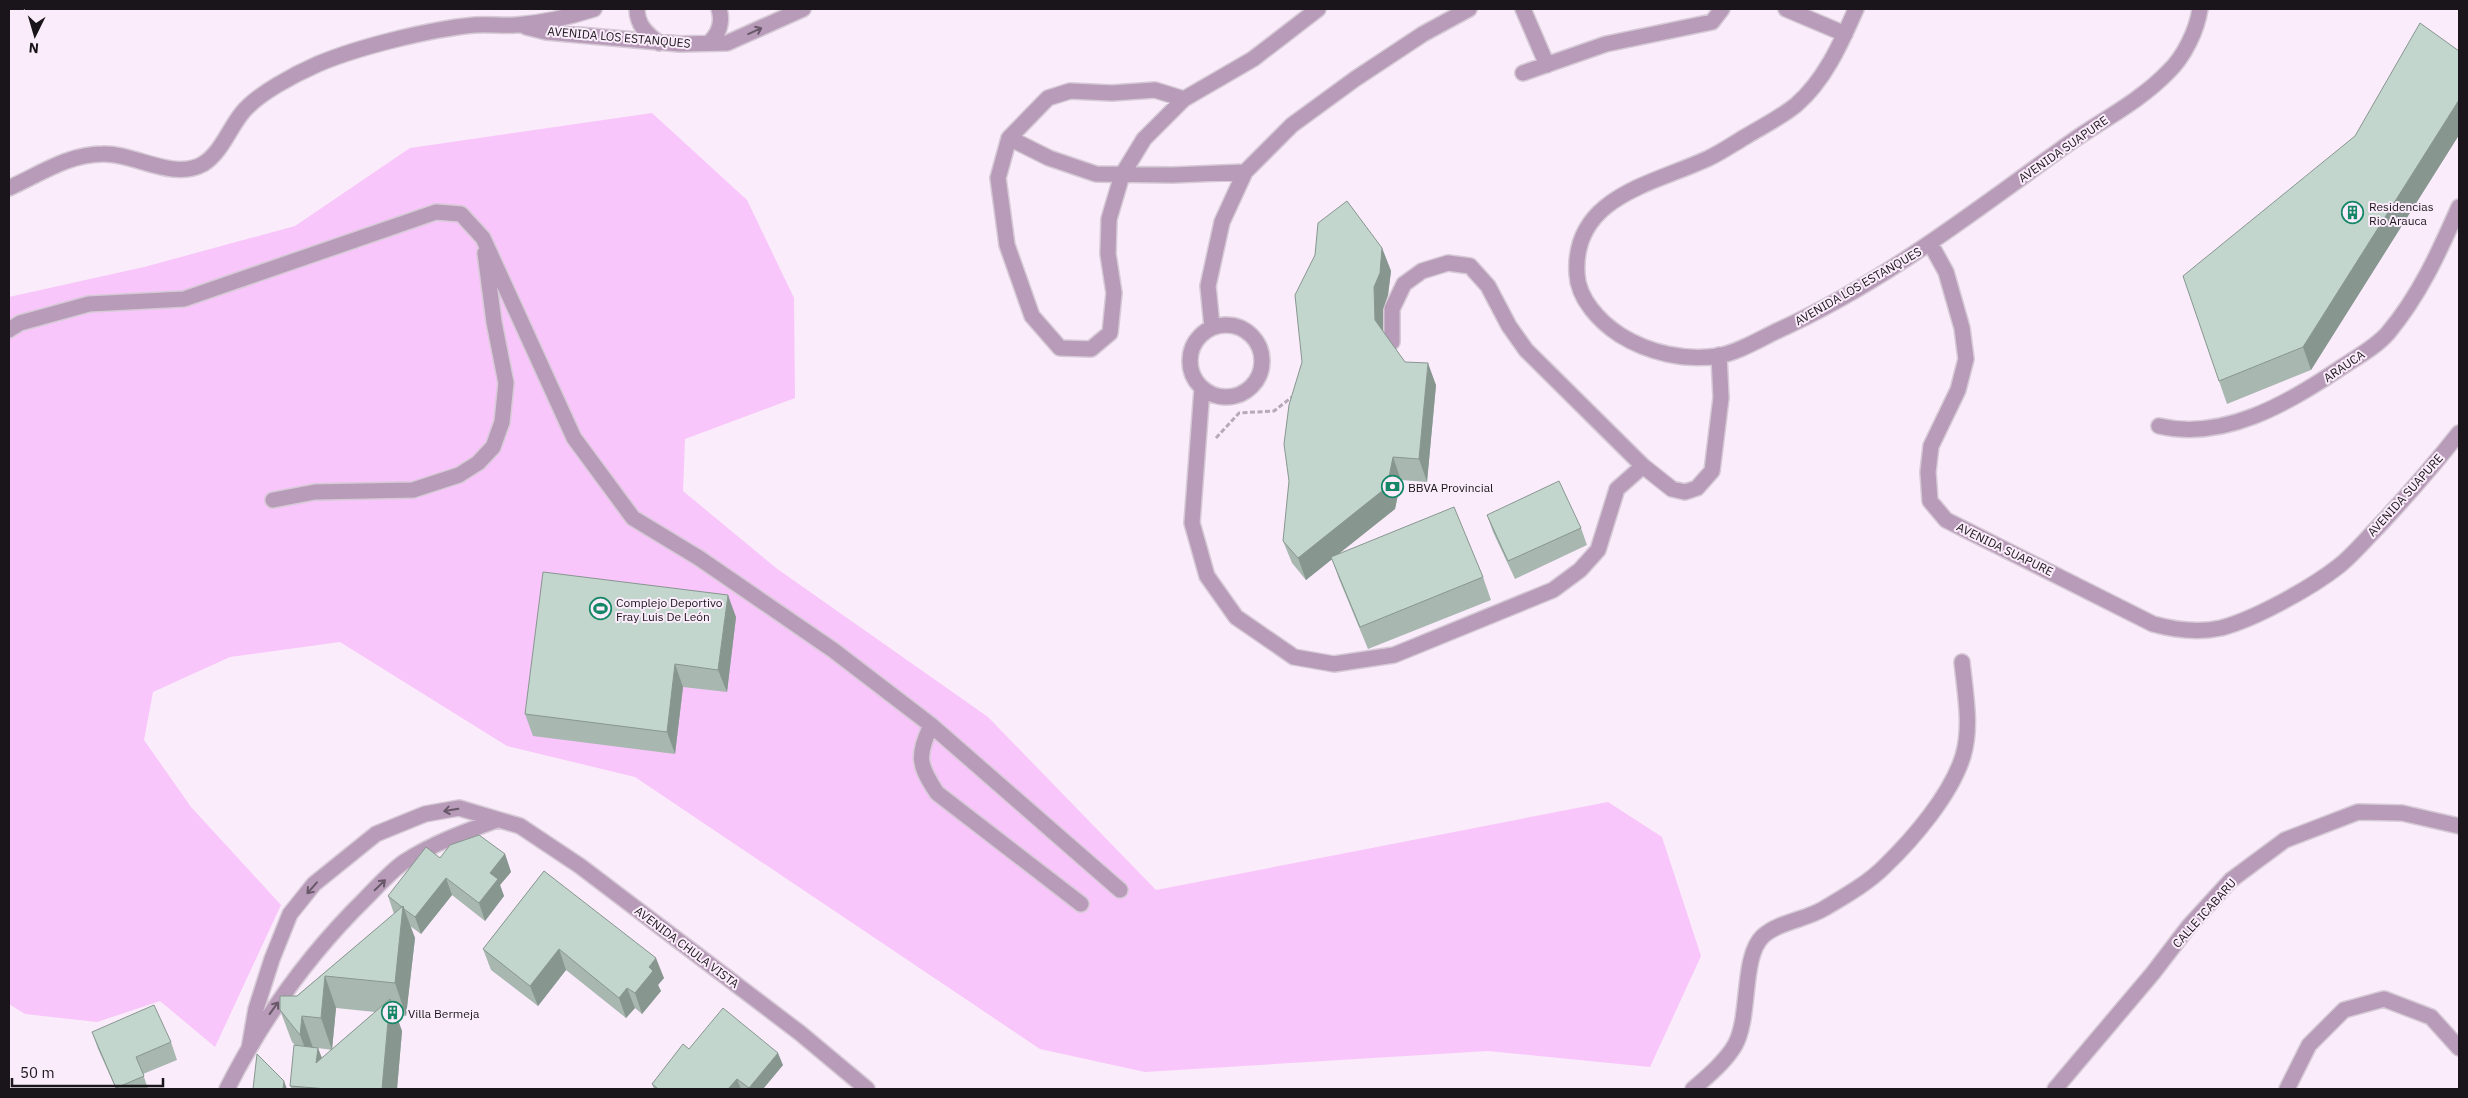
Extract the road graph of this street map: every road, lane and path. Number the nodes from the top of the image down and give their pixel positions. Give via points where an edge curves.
1 (594, 9) edge
2 (637, 9) edge
3 (718, 9) edge
4 (803, 9) edge
5 (1318, 9) edge
6 (1469, 9) edge
7 (1523, 9) edge
8 (1722, 9) edge
9 (1786, 9) edge
10 (1856, 9) edge
11 (2200, 9) edge
12 (518, 25) junction
13 (1845, 34) junction
14 (659, 42) junction
15 (709, 44) junction
16 (1546, 65) junction
17 (1523, 73) dead end
18 (1184, 100) junction
19 (1009, 138) junction
20 (1244, 172) junction
21 (1122, 175) junction
22 (9, 188) edge
23 (2459, 207) edge
24 (483, 238) junction
25 (1930, 243) junction
26 (1212, 328) junction
27 (9, 330) edge
28 (1392, 342) edge
29 (1720, 356) junction
30 (1202, 389) junction
31 (1292, 396) edge
32 (2159, 426) dead end
33 (2459, 433) edge
34 (1196, 461) junction
35 (1643, 466) junction
36 (273, 500) dead end
37 (1962, 662) dead end
38 (932, 725) junction
39 (498, 820) junction
40 (2459, 826) edge
41 (1120, 890) dead end
42 (1081, 904) dead end
43 (2459, 1048) edge
44 (249, 1049) junction
45 (227, 1089) edge
46 (867, 1089) edge
47 (1694, 1089) edge
48 (2055, 1089) edge
49 (2287, 1089) edge

1 - 12 street, AVENIDA LOS ESTANQUES via 570,17
2 - 14 street via 642,27
3 - 15 street via 720,27
15 -> 4 street, AVENIDA LOS ESTANQUES via 727,43
5 - 18 street via 1253,59
6 - 20 street via 1355,78 1292,125
7 - 16 street
8 - 16 street via 1712,22 1606,44
9 - 13 street
10 - 13 street, AVENIDA LOS ESTANQUES
11 - 25 street, AVENIDA SUAPURE via 2177,62 2145,95 2089,130
12 - 14 street, AVENIDA LOS ESTANQUES via 546,32
12 - 22 street, AVENIDA LOS ESTANQUES via 474,25 429,33 317,64 266,93 243,111 220,148 203,164 180,169 105,154 82,156 55,164
13 - 29 street, AVENIDA LOS ESTANQUES via 1832,60 1798,103 1771,123 1712,157 1629,191 1604,207 1580,237 1576,253 1577,279 1586,302 1618,334 1662,353 1684,357
14 - 15 street, AVENIDA LOS ESTANQUES
16 - 17 street
18 - 19 street via 1155,90 1070,91 1048,98
18 - 21 street via 1144,139
19 - 21 street via 1049,158 1096,174
19 - 21 street via 998,178 1007,245 1032,316 1060,348 1091,350 1110,333 1114,293 1108,254 1109,219
20 - 21 street
20 - 26 street via 1222,222 1208,286
23 - 32 street, ARAUCA via 2417,293 2386,335 2364,354 2270,409 2202,430 2178,431
24 - 27 street via 461,214 436,212 184,299 89,304
24 - 36 street via 506,383 502,422 493,447 459,476 413,490 315,492
24 - 38 street via 574,438 633,518 825,644
25 - 29 street, AVENIDA LOS ESTANQUES via 1812,315
25 - 33 street, AVENIDA SUAPURE via 1946,272 1962,328 1966,359 1958,390 1931,446 1928,472 1930,501 1946,520 2153,624 2196,631 2221,628 2265,610 2310,584 2340,565 2370,535 2424,478
26 - 30 street via 1200,335 1192,347 1190,359 1194,378
26 - 30 street via 1224,325 1250,333 1261,348 1263,366 1254,386 1242,395 1218,397
28 - 35 street via 1392,309 1404,284 1422,271 1448,263 1470,266 1488,286 1526,350
29 - 35 street via 1721,398 1712,472 1697,488 1685,492 1672,490
30 - 34 street
31 - 34 path via 1274,411 1239,413
34 - 35 street via 1192,522 1207,576 1236,617 1294,657 1334,664 1394,655 1553,590 1580,570 1598,550 1617,489
37 - 47 street via 1968,716 1963,756 1946,793 1883,868 1823,910 1787,923 1762,937 1750,960 1745,1011 1735,1045
38 - 41 street
38 - 42 street via 921,754 923,772 938,793
44 -> 39 street, AVENIDA CHULA VISTA via 266,1020 326,940 396,870 439,841
39 -> 44 street, AVENIDA CHULA VISTA via 459,808 425,814 376,834 314,884 290,914 272,959 256,1009
39 - 46 street, AVENIDA CHULA VISTA via 520,826 580,866 800,1033
40 - 48 street, CALLE ICABARU via 2402,813 2358,812 2286,840 2231,880
43 - 49 street via 2431,1017 2384,999 2344,1010 2309,1045
44 - 45 street, AVENIDA CHULA VISTA

